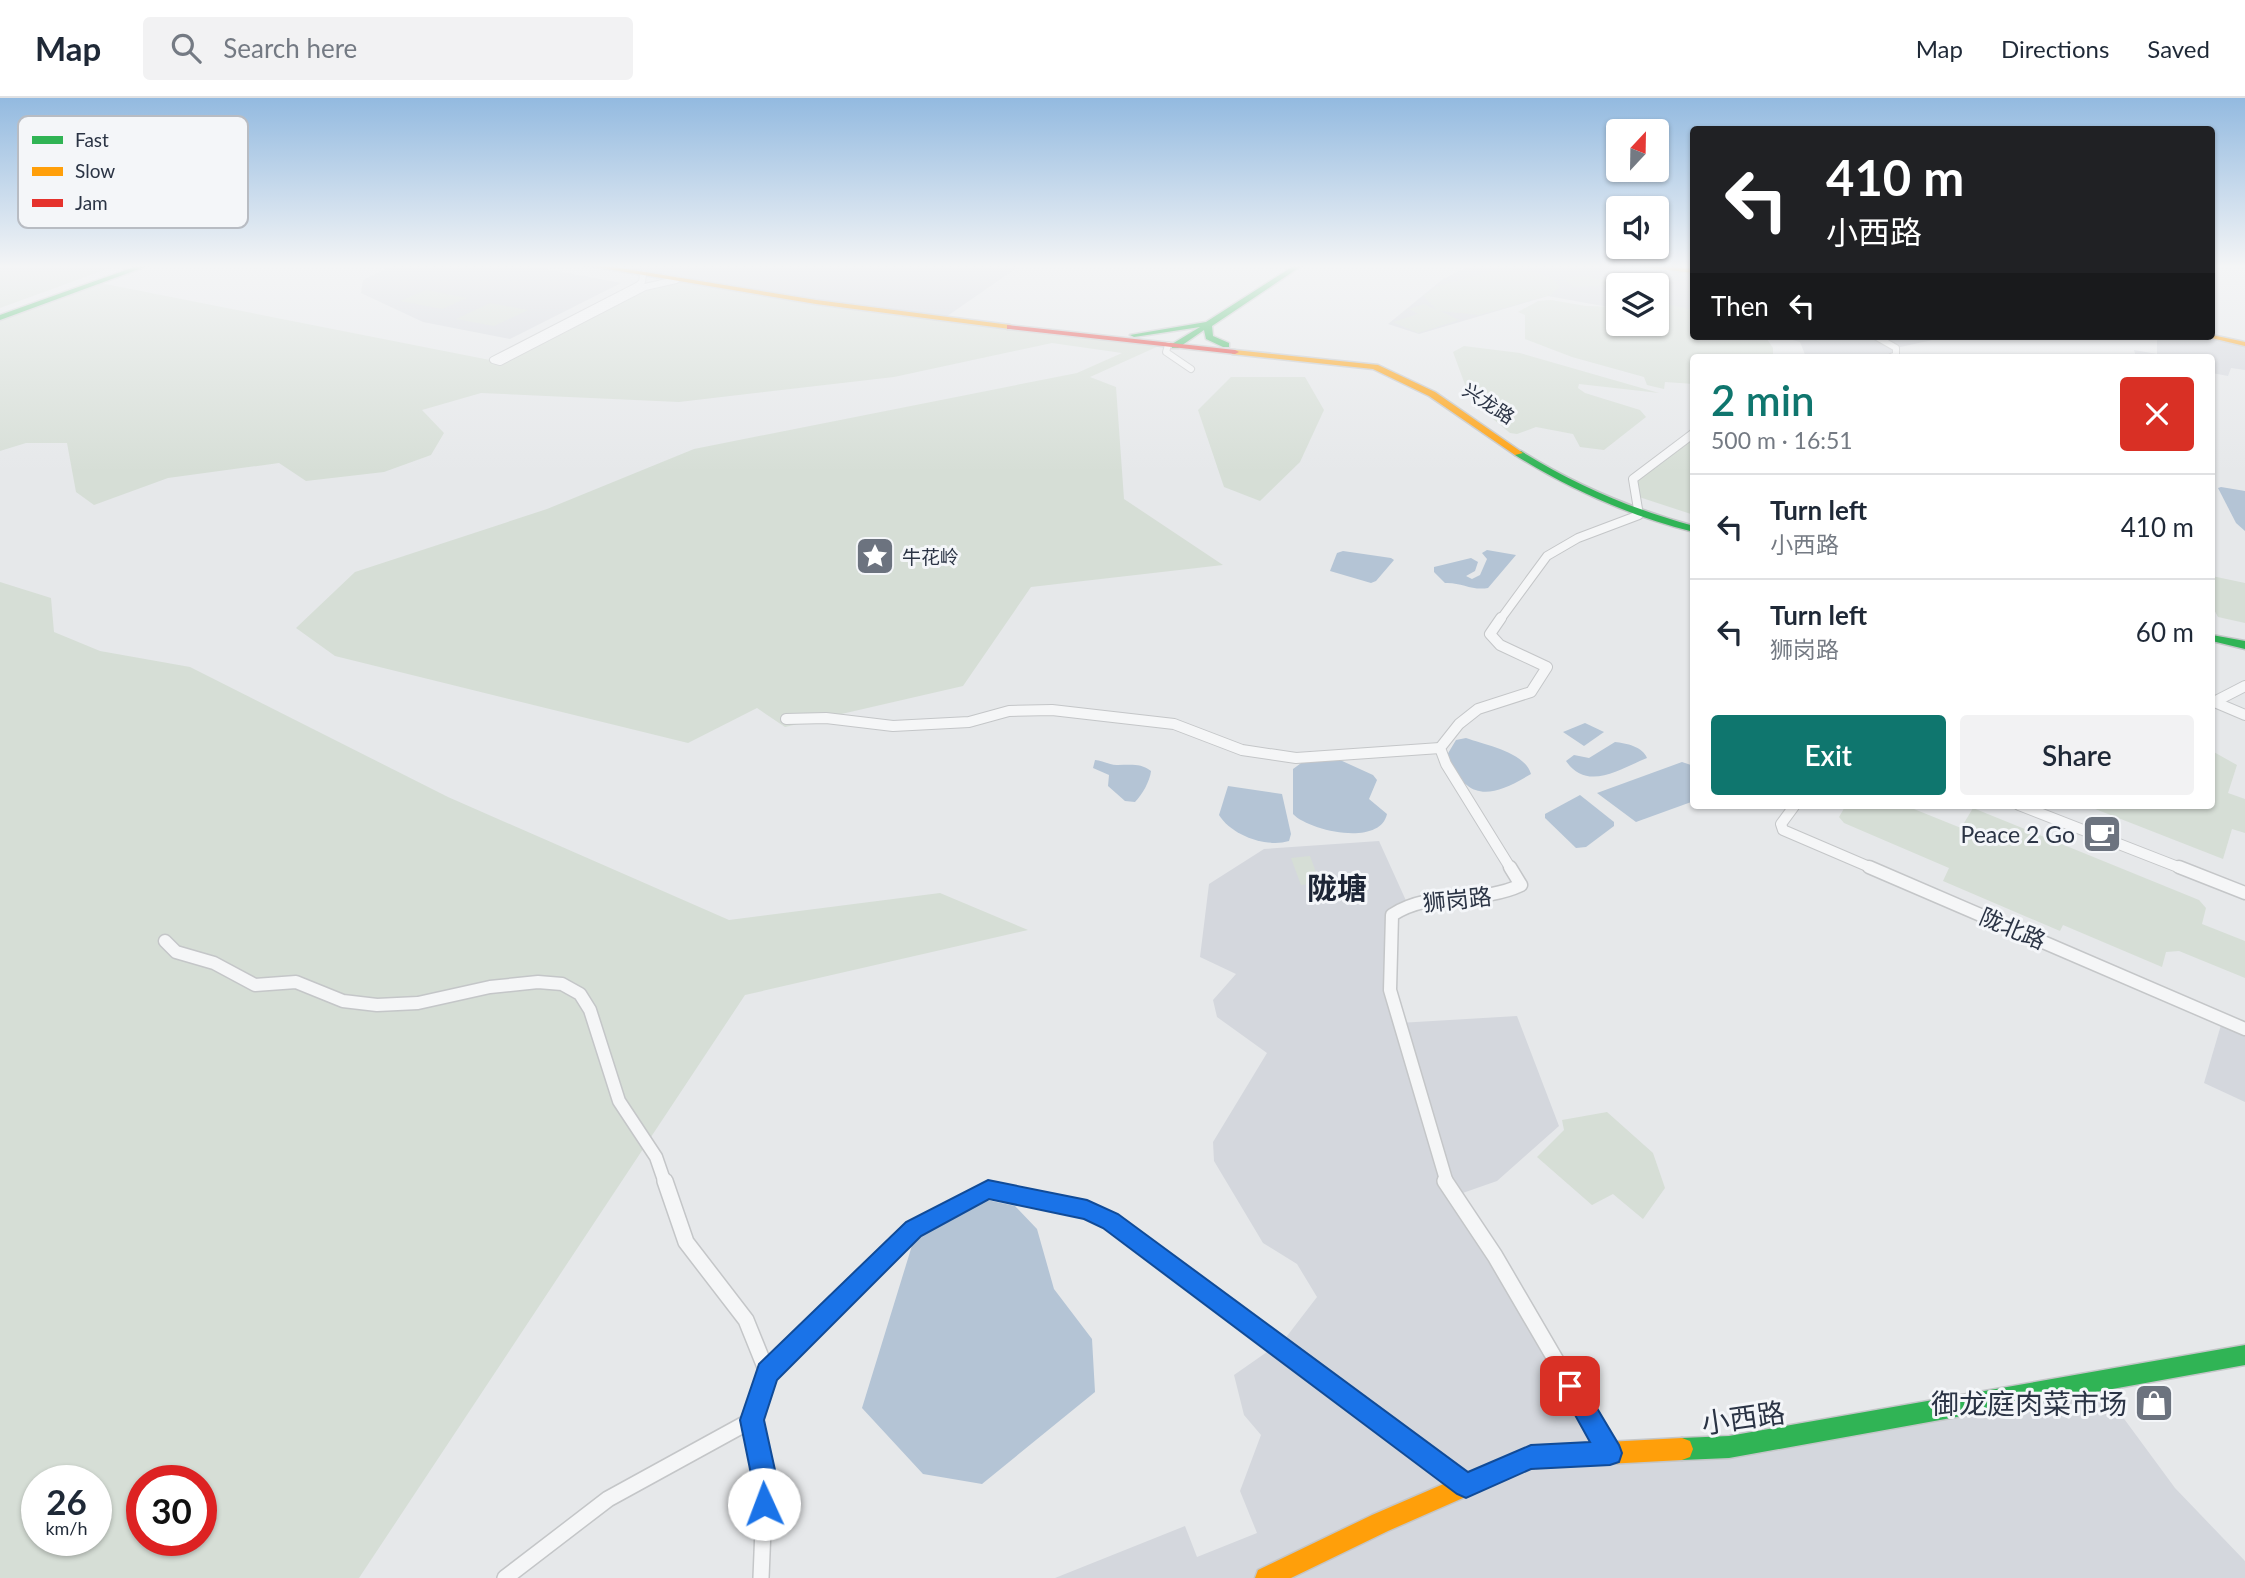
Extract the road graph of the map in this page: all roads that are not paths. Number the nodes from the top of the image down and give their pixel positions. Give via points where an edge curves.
1 (544, 334) edge
2 (554, 334) edge
3 (1086, 334) edge
4 (1115, 334) edge
5 (1142, 334) edge
6 (1186, 334) edge
7 (1208, 334) edge
8 (1123, 335) junction
9 (2215, 338) edge
10 (1882, 340) edge
11 (1170, 344) junction
12 (2245, 344) edge
13 (1234, 348) junction
14 (1896, 354) edge
15 (1191, 369) dead end
16 (1690, 436) edge
17 (1639, 512) junction
18 (1690, 525) edge
19 (2215, 635) edge
20 (2215, 636) edge
21 (2245, 640) edge
22 (2245, 645) edge
23 (2245, 686) edge
24 (2215, 701) edge
25 (2215, 703) edge
26 (2245, 715) edge
27 (786, 719) dead end
28 (1440, 748) junction
29 (1792, 809) edge
30 (2030, 809) edge
31 (2245, 893) edge
32 (165, 941) dead end
33 (2245, 1029) edge
34 (2245, 1355) edge
35 (767, 1373) junction
36 (752, 1420) junction
37 (1610, 1453) junction
38 (1466, 1486) junction
39 (505, 1578) edge
40 (761, 1578) edge
41 (1266, 1578) edge

1 - 2 street via 493,360 500,362
3 - 11 main road
4 - 8 main road
5 - 8 main road
6 - 11 main road
7 - 13 main road
8 - 11 main road
9 - 12 main road
10 - 14 street via 1896,348
11 - 13 main road, 兴龙路
11 - 15 street via 1166,352
11 - 17 main road, 兴龙路 via 1348,361 1387,370 1415,383 1554,475
13 - 17 main road, 兴龙路 via 1360,360 1397,370 1568,478
16 - 17 street via 1633,479
17 - 18 main road, 兴龙路
17 - 28 street via 1547,556 1490,634 1500,645 1547,667 1531,692 1478,705
19 - 21 main road
20 - 22 main road
23 - 24 street
25 - 26 street
27 - 28 street via 826,718 893,726 969,722 1009,711 1052,710 1174,723 1242,750 1296,758
28 - 37 street, 狮岗路 via 1521,886 1507,894 1401,907 1392,915 1390,990 1444,1178
29 - 33 street, 陇北路 via 1781,827
30 - 31 street
32 - 35 street via 176,952 214,963 256,985 296,982 343,1001 418,1003 489,987 538,982 562,985 580,994 590,1010 619,1101 656,1157 686,1242 746,1320
34 - 37 main road, 小西路 via 1729,1447
35 - 36 street
35 - 38 street via 914,1229 988,1190 1087,1210 1111,1221
36 - 39 street via 608,1499
36 - 40 street via 765,1479
37 - 38 main road, 小西路 via 1531,1457
38 - 41 main road, 小西路

